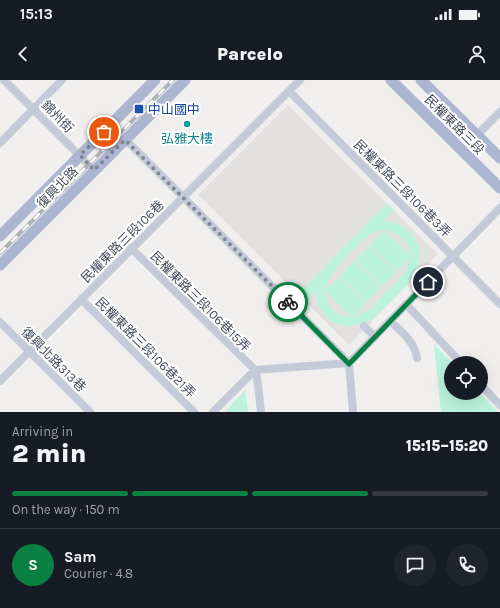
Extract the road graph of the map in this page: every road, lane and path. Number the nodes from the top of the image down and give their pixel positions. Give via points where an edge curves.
1 (4, 80) edge
2 (62, 80) edge
3 (155, 80) edge
4 (185, 80) edge
5 (300, 80) edge
6 (391, 80) edge
7 (421, 80) edge
8 (289, 91) junction
9 (34, 109) junction
10 (500, 112) edge
11 (477, 135) junction
12 (125, 140) junction
13 (0, 143) edge
14 (498, 153) edge
15 (80, 155) junction
16 (94, 170) junction
17 (500, 188) edge
18 (183, 197) junction
19 (500, 208) edge
20 (1, 233) edge
21 (131, 248) junction
22 (454, 256) junction
23 (0, 265) edge
24 (81, 299) junction
25 (406, 304) junction
26 (500, 304) edge
27 (390, 321) junction
28 (0, 322) edge
29 (364, 326) dead end
30 (375, 337) junction
31 (29, 351) junction
32 (454, 356) edge
33 (417, 358) dead end
34 (349, 364) junction
35 (255, 370) junction
36 (0, 381) edge
37 (488, 392) edge
38 (500, 405) edge
39 (90, 412) edge
40 (194, 412) edge
41 (213, 412) edge
42 (261, 412) edge
43 (353, 412) edge

1 - 9 street, 錦州街
2 - 9 street
3 - 15 main road, 復興北路
4 - 12 main road, 復興北路
5 - 8 street, 民權東路三段106巷
6 - 17 main road, 民權東路三段
7 - 11 main road, 民權東路三段
8 - 18 street, 民權東路三段106巷
8 - 22 street, 民權東路三段106巷3弄
9 - 13 street
9 - 15 street, 錦州街
10 - 11 street
11 - 14 main road, 民權東路三段
12 - 16 main road, 復興北路
12 - 18 street
15 - 16 street, 錦州街
15 - 20 main road, 復興北路
16 - 23 main road, 復興北路
18 - 21 street, 民權東路三段106巷
18 - 34 street
19 - 22 street
21 - 24 street, 民權東路三段106巷
21 - 35 street, 民權東路三段106巷15弄
22 - 25 street
22 - 26 street, 民權東路三段106巷3弄
24 - 31 street, 民權東路三段106巷
24 - 40 street, 民權東路三段106巷21弄
25 - 27 street
25 - 32 street
27 - 30 street
27 - 33 street via 410,340
28 - 31 street, 復興北路313巷
29 - 30 street
30 - 34 street
31 - 36 street, 民權東路三段106巷
31 - 39 street, 復興北路313巷
34 - 35 street
34 - 43 street
35 - 41 street
35 - 42 street
37 - 38 street

